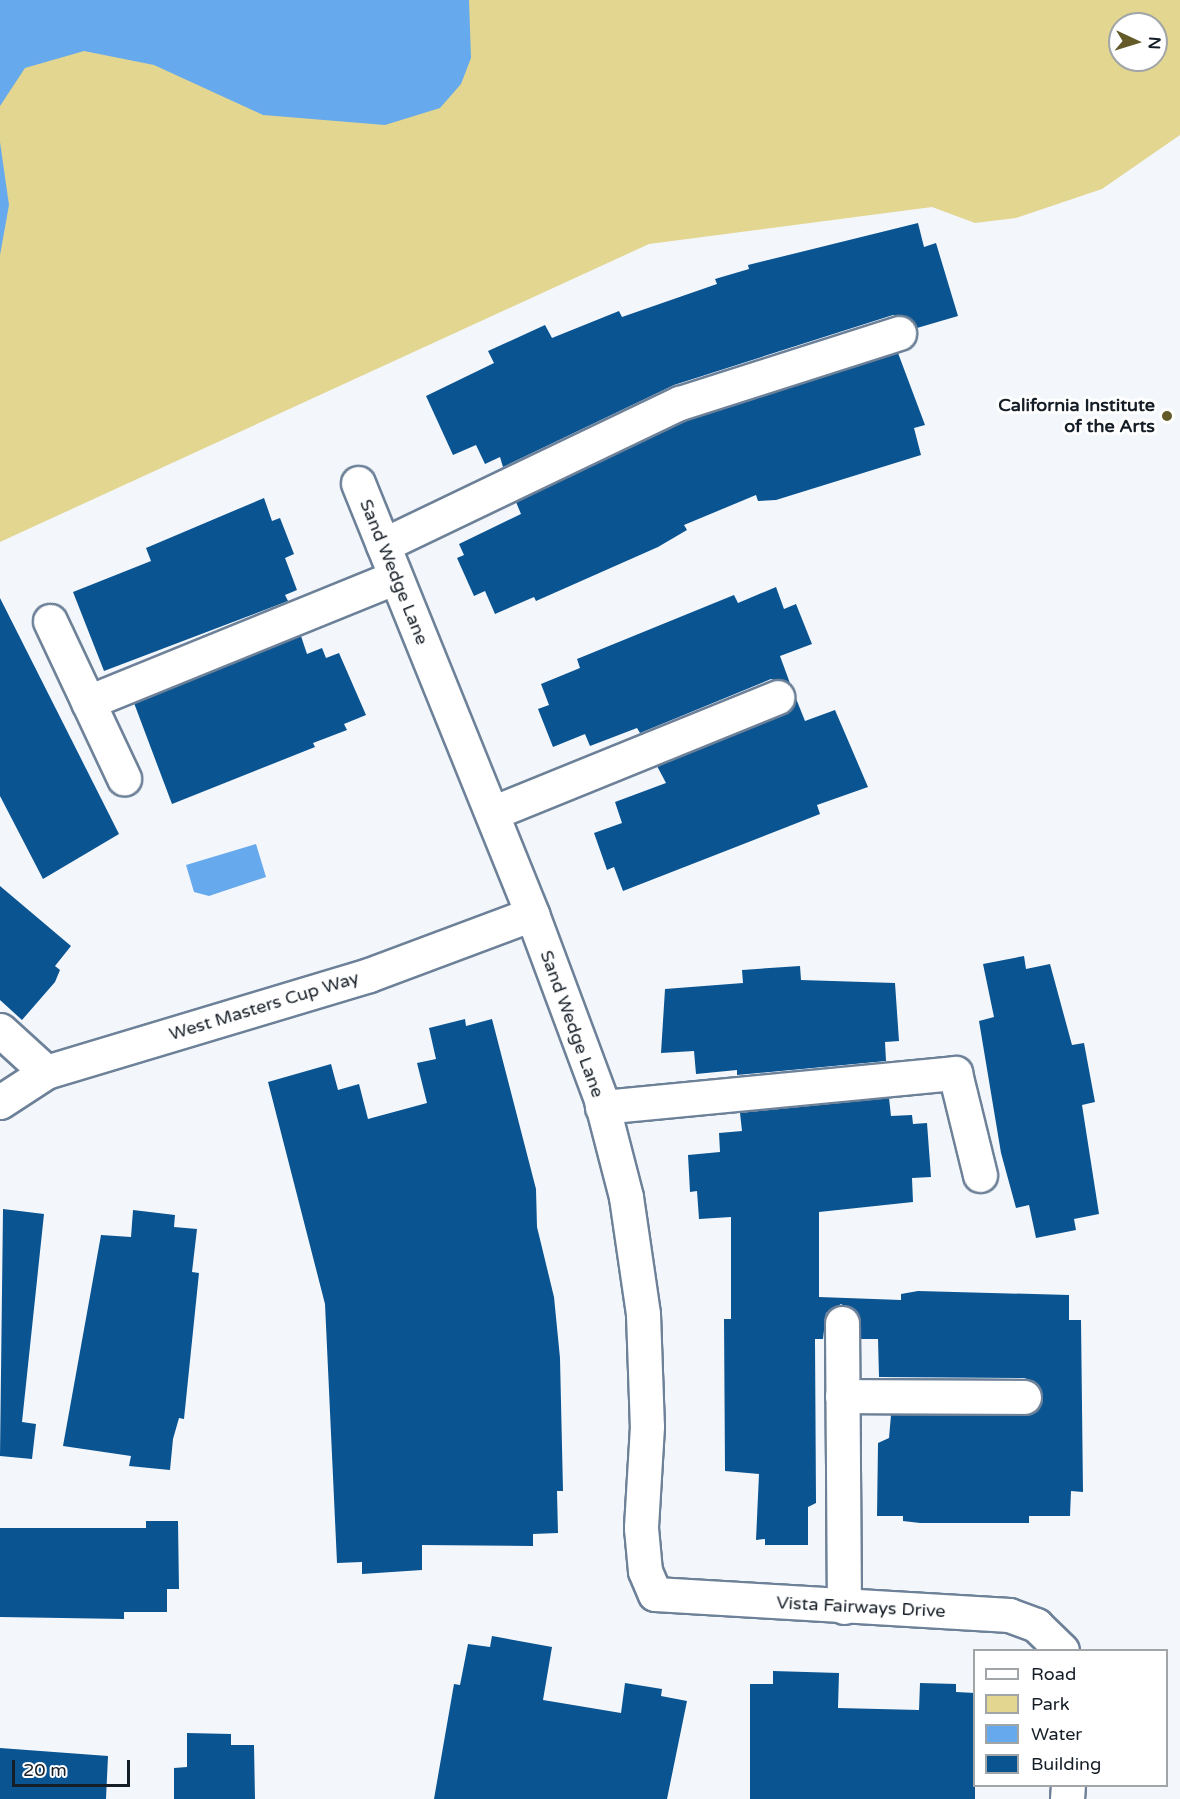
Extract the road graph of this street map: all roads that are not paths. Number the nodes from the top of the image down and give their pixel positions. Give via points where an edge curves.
1 (899, 333) dead end
2 (358, 483) dead end
3 (383, 545) junction
4 (396, 577) junction
5 (50, 621) dead end
6 (777, 697) dead end
7 (88, 702) junction
8 (124, 778) dead end
9 (492, 813) junction
10 (532, 914) junction
11 (0, 1030) edge
12 (46, 1072) junction
13 (0, 1102) edge
14 (602, 1107) junction
15 (980, 1175) dead end
16 (842, 1323) dead end
17 (842, 1396) junction
18 (1024, 1397) dead end
19 (655, 1594) joint
20 (844, 1607) junction
21 (1061, 1647) edge

1 - 3 street via 681,403
2 - 3 street, Sand Wedge Lane
3 - 4 street, Sand Wedge Lane
4 - 7 street
4 - 9 street, Sand Wedge Lane
5 - 7 street
6 - 9 street
7 - 8 street
9 - 10 street, Sand Wedge Lane
10 - 12 street, West Masters Cup Way via 369,975
10 - 14 street, Sand Wedge Lane
11 - 12 street
12 - 13 street, West Masters Cup Way
14 - 15 street via 955,1072
14 - 19 street, Sand Wedge Lane via 626,1197 643,1314 646,1426 641,1528 645,1570
16 - 17 street
17 - 18 street
17 - 20 street
19 - 20 street, Vista Fairways Drive
20 - 21 street, Vista Fairways Drive via 1009,1615 1036,1625

